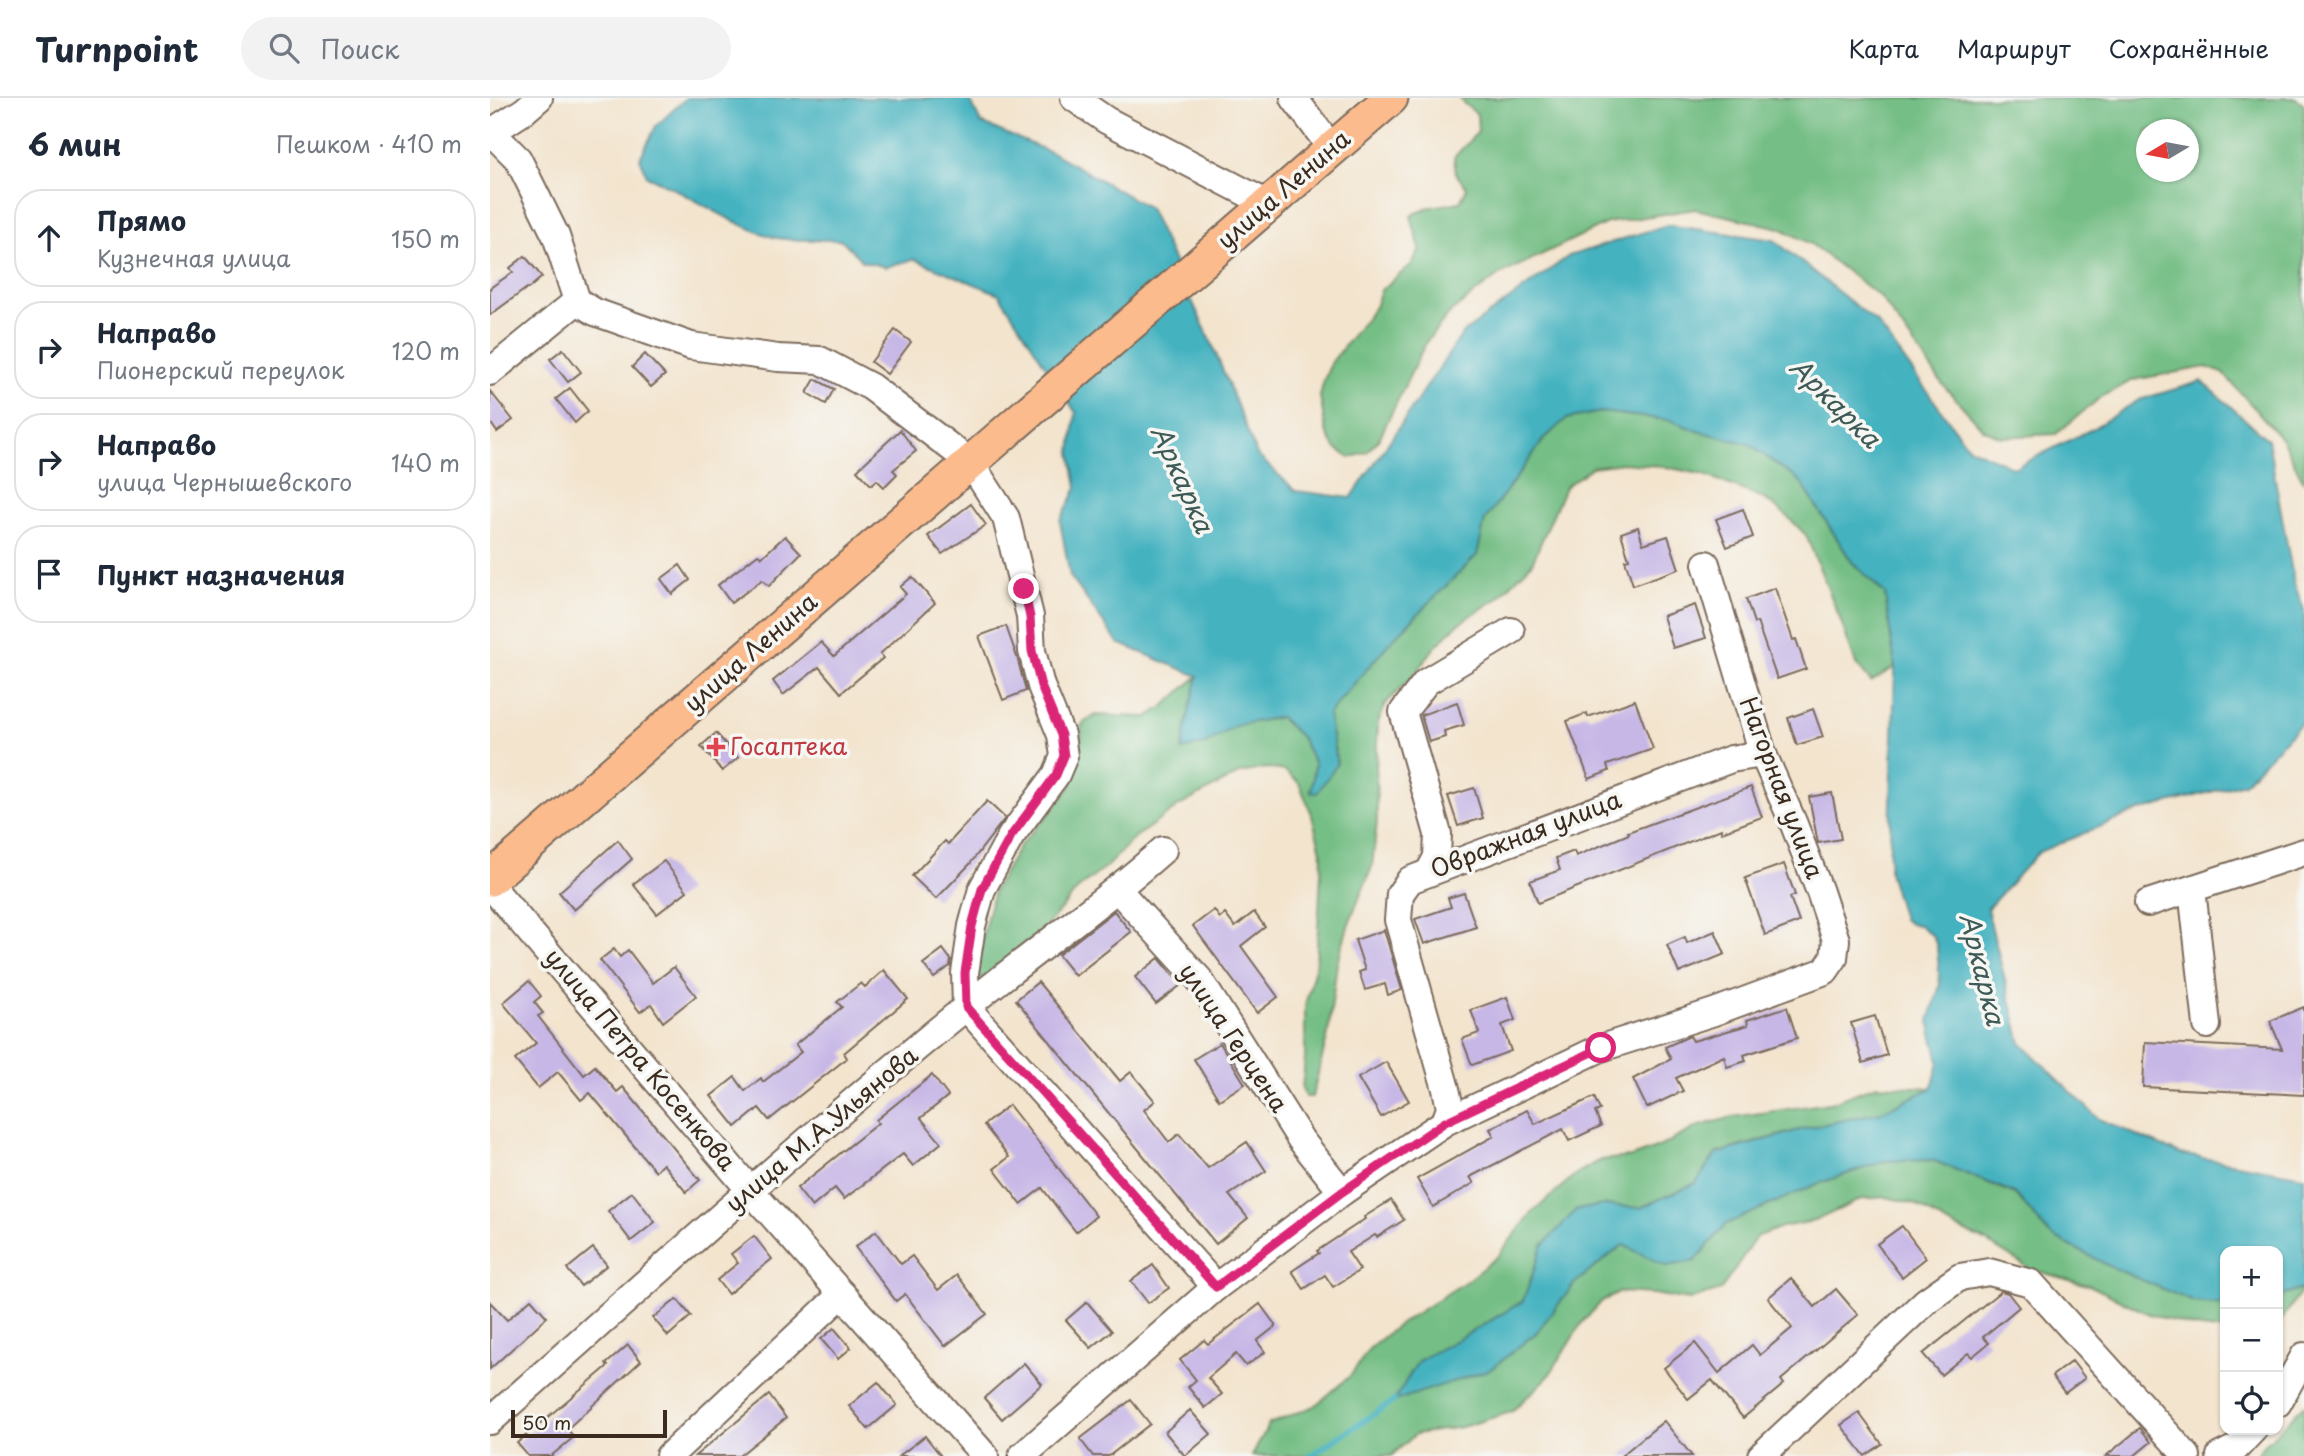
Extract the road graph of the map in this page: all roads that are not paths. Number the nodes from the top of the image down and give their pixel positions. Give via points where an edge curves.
1 (539, 98) edge
2 (1074, 98) edge
3 (1294, 98) edge
4 (1391, 98) edge
5 (490, 134) edge
6 (1332, 149) junction
7 (1268, 204) junction
8 (578, 300) junction
9 (490, 372) edge
10 (970, 462) junction
11 (1706, 564) dead end
12 (1511, 631) dead end
13 (1763, 754) junction
14 (1163, 850) dead end
15 (2304, 852) edge
16 (1429, 872) junction
17 (490, 879) edge
18 (490, 885) edge
19 (2192, 889) junction
20 (1118, 890) junction
21 (2148, 903) dead end
22 (966, 1007) junction
23 (2207, 1025) dead end
24 (1445, 1122) junction
25 (750, 1190) junction
26 (1342, 1192) junction
27 (1216, 1287) junction
28 (842, 1294) junction
29 (2304, 1356) edge
30 (2283, 1394) edge
31 (490, 1421) edge
32 (2248, 1435) edge
33 (669, 1456) edge
34 (985, 1456) edge
35 (1022, 1456) edge
36 (1761, 1456) edge
37 (2187, 1456) edge
38 (2220, 1456) edge

1 - 5 street
2 - 7 street via 1106,120
3 - 6 street
4 - 6 main road, улица Ленина
5 - 8 street via 518,159 555,236
6 - 7 main road, улица Ленина
7 - 10 main road, улица Ленина
8 - 9 street
8 - 10 street via 595,312 691,346 820,360 871,387
10 - 17 main road, улица Ленина
10 - 22 street via 1006,518 1030,617 1032,651 1064,756 982,889 965,973
11 - 13 street, Нагорная улица
12 - 16 street via 1426,682 1403,712 1438,834 1437,857
13 - 16 street, Овражная улица via 1731,759
13 - 24 street, Нагорная улица via 1836,940 1834,958 1825,971 1601,1048
14 - 20 street, улица М.А.Ульянова
15 - 19 street
16 - 24 street, Овражная улица via 1410,880 1400,894 1398,920 1446,1089 1450,1108
18 - 25 street, улица Петра Косенкова
19 - 21 street
19 - 23 street
20 - 22 street, улица М.А.Ульянова
20 - 26 street, улица Герцена via 1199,979 1301,1140
22 - 25 street, улица М.А.Ульянова
22 - 27 street
24 - 26 street
25 - 28 street, улица Петра Косенкова
25 - 31 street, улица М.А.Ульянова
26 - 27 street
27 - 35 street
28 - 33 street
28 - 34 street, улица Петра Косенкова
29 - 30 street
32 - 38 street
36 - 37 street via 1926,1301 1960,1277 1989,1272 2031,1283

